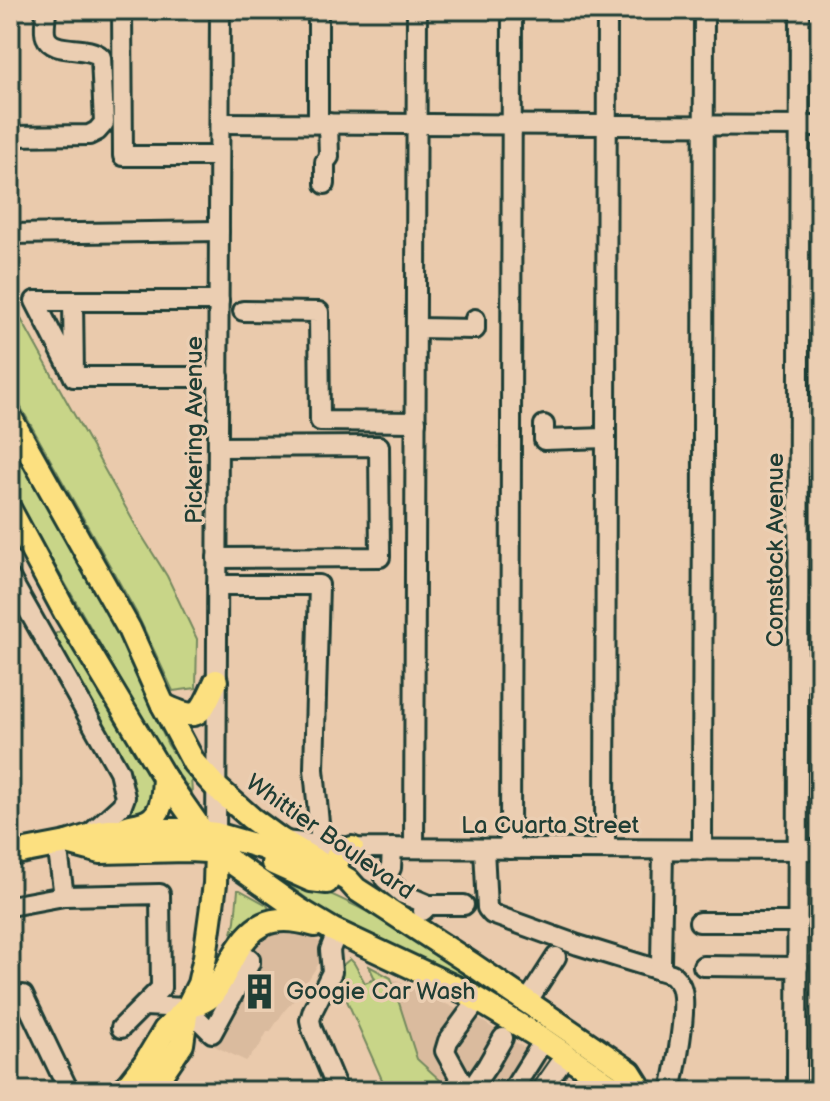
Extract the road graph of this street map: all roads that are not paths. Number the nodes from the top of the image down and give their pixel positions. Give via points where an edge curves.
1 (46, 10) edge
2 (122, 10) edge
3 (220, 10) edge
4 (318, 10) edge
5 (417, 10) edge
6 (512, 10) edge
7 (607, 10) edge
8 (704, 10) edge
9 (800, 10) edge
10 (220, 123) junction
11 (323, 123) junction
12 (417, 124) junction
13 (512, 124) junction
14 (606, 125) junction
15 (704, 125) junction
16 (800, 126) junction
17 (820, 126) edge
18 (10, 136) edge
19 (219, 156) junction
20 (325, 184) dead end
21 (219, 231) junction
22 (10, 234) edge
23 (73, 301) junction
24 (219, 301) junction
25 (243, 311) dead end
26 (475, 319) dead end
27 (416, 328) junction
28 (74, 377) junction
29 (219, 377) junction
30 (10, 417) edge
31 (416, 422) junction
32 (544, 425) dead end
33 (606, 438) junction
34 (219, 447) junction
35 (10, 510) edge
36 (217, 558) junction
37 (10, 578) edge
38 (217, 585) junction
39 (66, 614) junction
40 (40, 631) junction
41 (216, 681) junction
42 (163, 705) junction
43 (164, 777) junction
44 (215, 786) junction
45 (119, 830) junction
46 (212, 839) junction
47 (281, 840) junction
48 (70, 842) junction
49 (321, 845) junction
50 (352, 848) junction
51 (392, 848) junction
52 (414, 848) junction
53 (484, 849) junction
54 (510, 849) junction
55 (605, 849) junction
56 (663, 850) junction
57 (702, 850) junction
58 (798, 850) junction
59 (820, 850) edge
60 (10, 854) edge
61 (331, 877) junction
62 (64, 896) junction
63 (429, 905) junction
64 (464, 905) dead end
65 (10, 906) edge
66 (699, 922) dead end
67 (798, 922) junction
68 (410, 925) junction
69 (335, 931) junction
70 (237, 949) junction
71 (556, 957) dead end
72 (703, 966) dead end
73 (798, 967) junction
74 (659, 970) junction
75 (23, 995) dead end
76 (478, 1000) junction
77 (527, 1002) junction
78 (144, 1006) junction
79 (187, 1008) junction
80 (121, 1028) dead end
81 (507, 1032) junction
82 (544, 1040) junction
83 (566, 1055) junction
84 (820, 1065) edge
85 (820, 1089) edge
86 (64, 1091) edge
87 (123, 1091) edge
88 (150, 1091) edge
89 (338, 1091) edge
90 (468, 1091) edge
91 (512, 1091) edge
92 (541, 1091) edge
93 (629, 1091) edge
94 (642, 1091) edge
95 (671, 1091) edge
96 (797, 1091) edge

1 - 18 street via 46,36 52,45 94,51 101,57 104,123 89,135
2 - 19 street via 123,156
3 - 10 street, Pickering Avenue
4 - 11 street
5 - 12 street
6 - 13 street
7 - 14 street
8 - 15 street
9 - 16 street, Comstock Avenue
10 - 11 street
10 - 19 street, Pickering Avenue
11 - 12 street
11 - 20 street via 329,157
12 - 13 street
12 - 27 street
13 - 14 street
13 - 54 street
14 - 15 street
14 - 33 street
15 - 16 street
15 - 57 street
16 - 17 street
16 - 58 street, Comstock Avenue
19 - 21 street, Pickering Avenue
21 - 22 street
21 - 24 street, Pickering Avenue
23 - 24 street
23 - 28 street
23 - 28 street via 35,301
24 - 29 street, Pickering Avenue
25 - 31 street via 319,312 320,421
26 - 27 street via 475,329
27 - 31 street
28 - 29 street
29 - 34 street, Pickering Avenue
30 - 42 main road, Whittier Boulevard via 129,629
31 - 52 street
32 - 33 street via 544,440
33 - 55 street
34 - 36 street, Pickering Avenue
34 - 36 street via 379,446 380,557
35 - 39 main road
36 - 38 street, Pickering Avenue
37 - 40 street
38 - 41 street, Pickering Avenue
38 - 49 street via 319,585 314,769
39 - 40 street
39 - 43 main road
40 - 48 street via 119,771 125,797 122,805
41 - 42 main road via 198,713 181,714
41 - 44 street, Pickering Avenue
42 - 44 main road, Whittier Boulevard via 194,763
43 - 45 main road via 159,811 149,821
43 - 46 main road
44 - 46 street, Pickering Avenue
44 - 47 main road, Whittier Boulevard
45 - 46 main road
45 - 48 main road
46 - 48 main road via 188,850 100,852
46 - 61 main road via 311,880
46 - 69 main road via 298,909
46 - 79 main road via 216,879 205,957
47 - 49 street, La Cuarta Street
47 - 61 main road, Whittier Boulevard
48 - 60 main road
48 - 62 street
49 - 50 street, La Cuarta Street
50 - 51 street, La Cuarta Street
50 - 61 main road via 337,857
51 - 52 street, La Cuarta Street
51 - 63 street via 385,879
52 - 53 street, La Cuarta Street
53 - 54 street, La Cuarta Street
53 - 74 street via 487,908 492,914
54 - 55 street, La Cuarta Street
55 - 56 street, La Cuarta Street
56 - 57 street, La Cuarta Street
56 - 74 street
57 - 58 street, La Cuarta Street
58 - 59 street, La Cuarta Street
58 - 67 street, Comstock Avenue
61 - 68 main road, Whittier Boulevard via 348,880
62 - 65 street
62 - 78 street via 160,894 161,988
63 - 64 street
63 - 68 street
66 - 67 street
67 - 73 street, Comstock Avenue
68 - 77 main road, Whittier Boulevard
69 - 70 main road via 273,920 253,930
69 - 76 main road
69 - 89 street via 332,972 310,1020
70 - 79 main road via 209,998
70 - 79 street via 250,963 212,1033
71 - 77 street
72 - 73 street
73 - 96 street, Comstock Avenue
74 - 95 street via 672,974 683,991
75 - 86 street via 67,1087
76 - 81 main road
76 - 90 street via 445,1051
77 - 94 main road, Whittier Boulevard via 630,1072
78 - 79 street
78 - 80 street
79 - 87 main road
79 - 88 main road via 182,1044
81 - 82 main road
81 - 90 street
82 - 83 main road
82 - 91 street
83 - 92 street
83 - 93 main road via 610,1085
84 - 85 street

